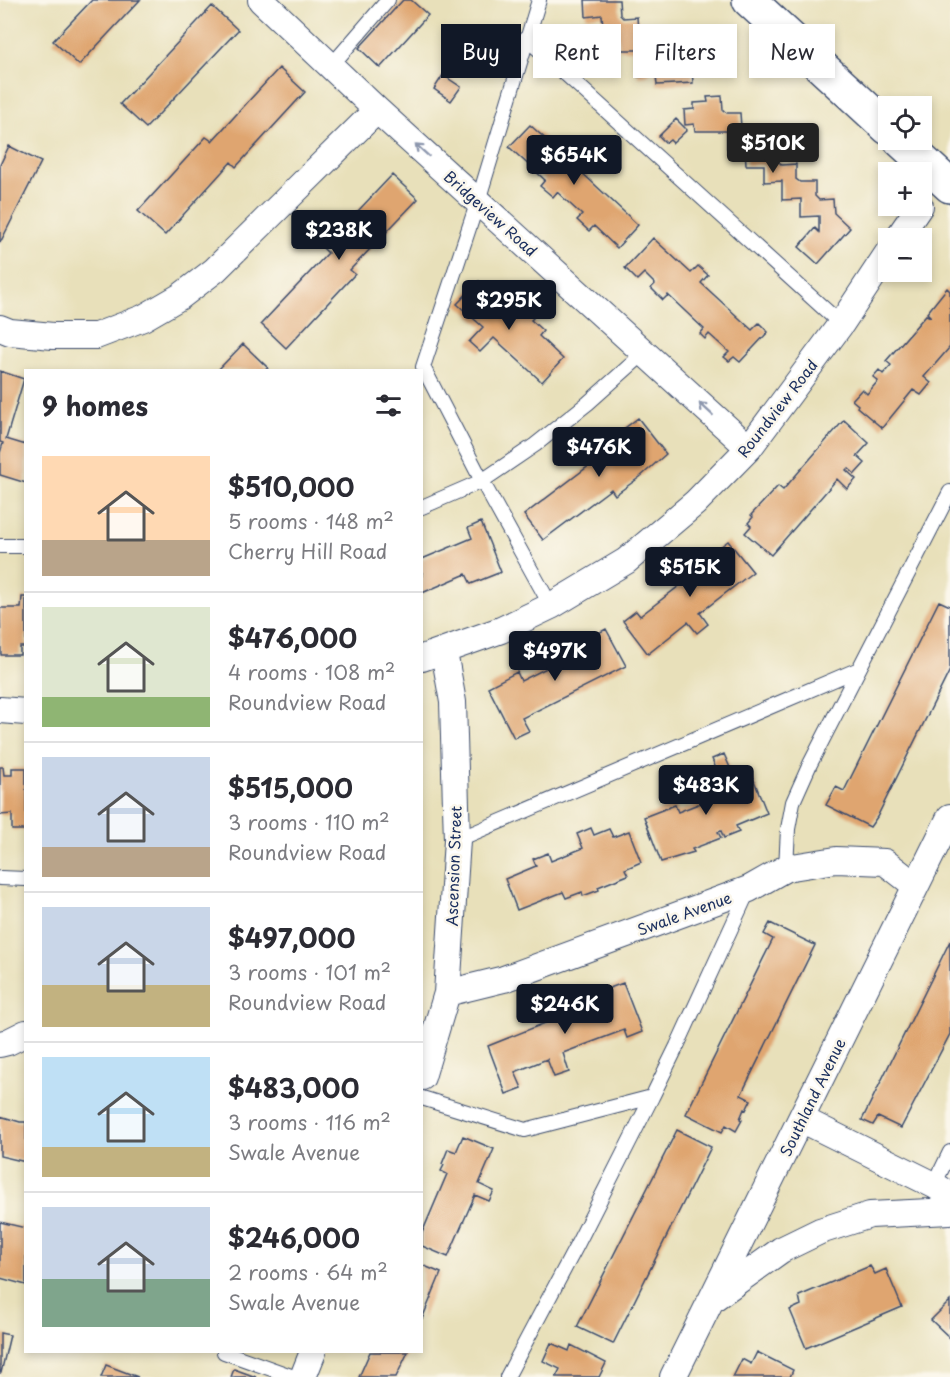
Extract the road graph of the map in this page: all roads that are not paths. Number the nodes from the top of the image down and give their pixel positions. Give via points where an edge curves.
1 (261, 0) edge
2 (388, 0) edge
3 (538, 0) edge
4 (749, 0) edge
5 (526, 38) junction
6 (331, 66) junction
7 (377, 110) junction
8 (878, 119) edge
9 (911, 150) edge
10 (946, 182) edge
11 (932, 195) edge
12 (478, 201) junction
13 (878, 268) edge
14 (841, 324) junction
15 (0, 328) edge
16 (644, 353) junction
17 (422, 369) edge
18 (423, 371) edge
19 (749, 448) junction
20 (482, 481) junction
21 (950, 492) edge
22 (423, 507) edge
23 (0, 546) edge
24 (24, 546) edge
25 (551, 606) junction
26 (433, 655) edge
27 (859, 669) junction
28 (0, 710) edge
29 (24, 712) edge
30 (946, 836) edge
31 (457, 840) junction
32 (786, 868) junction
33 (0, 878) edge
34 (24, 879) edge
35 (916, 886) junction
36 (749, 889) junction
37 (447, 993) junction
38 (24, 1034) edge
39 (0, 1044) edge
40 (423, 1074) edge
41 (652, 1097) junction
42 (423, 1098) edge
43 (801, 1119) junction
44 (950, 1152) edge
45 (942, 1190) edge
46 (950, 1211) edge
47 (711, 1300) junction
48 (227, 1353) edge
49 (313, 1353) edge
50 (294, 1377) edge
51 (303, 1377) edge
52 (507, 1377) edge
53 (673, 1377) edge

1 - 6 street, Bridgeview Road
2 - 6 lane
3 - 5 lane
4 - 8 street
5 - 12 lane
5 - 14 lane
6 - 7 street, Bridgeview Road
12 -> 7 street, Bridgeview Road
7 - 15 street via 215,270 143,318 96,336 53,336
9 - 10 street
10 - 11 street
12 - 16 street, Bridgeview Road
12 - 17 lane
13 - 14 street, Roundview Road
14 - 19 street, Roundview Road
19 -> 16 street, Bridgeview Road
16 - 20 lane via 535,446
18 - 20 lane
19 - 25 street, Roundview Road via 695,503 626,561
20 - 22 lane
20 - 25 lane
21 - 27 lane
23 - 24 lane
25 - 26 street, Roundview Road
26 - 31 street, Ascension Street via 453,702
27 - 31 lane
27 - 32 lane via 793,802
28 - 29 street
30 - 35 street, Southland Avenue
31 - 37 street, Ascension Street
32 - 35 street, Swale Avenue via 836,860 885,862
32 - 36 street, Swale Avenue
33 - 34 lane
35 - 43 street, Southland Avenue
36 - 37 street, Swale Avenue via 504,979
36 - 41 lane
37 - 40 street, Ascension Street
38 - 39 street
41 - 42 lane via 525,1130
41 - 52 lane
43 - 45 street
43 - 47 street, Southland Avenue
44 - 45 lane
46 - 47 street via 870,1215 820,1232 781,1250
47 - 53 street, Southland Avenue
48 - 50 lane
49 - 51 street

